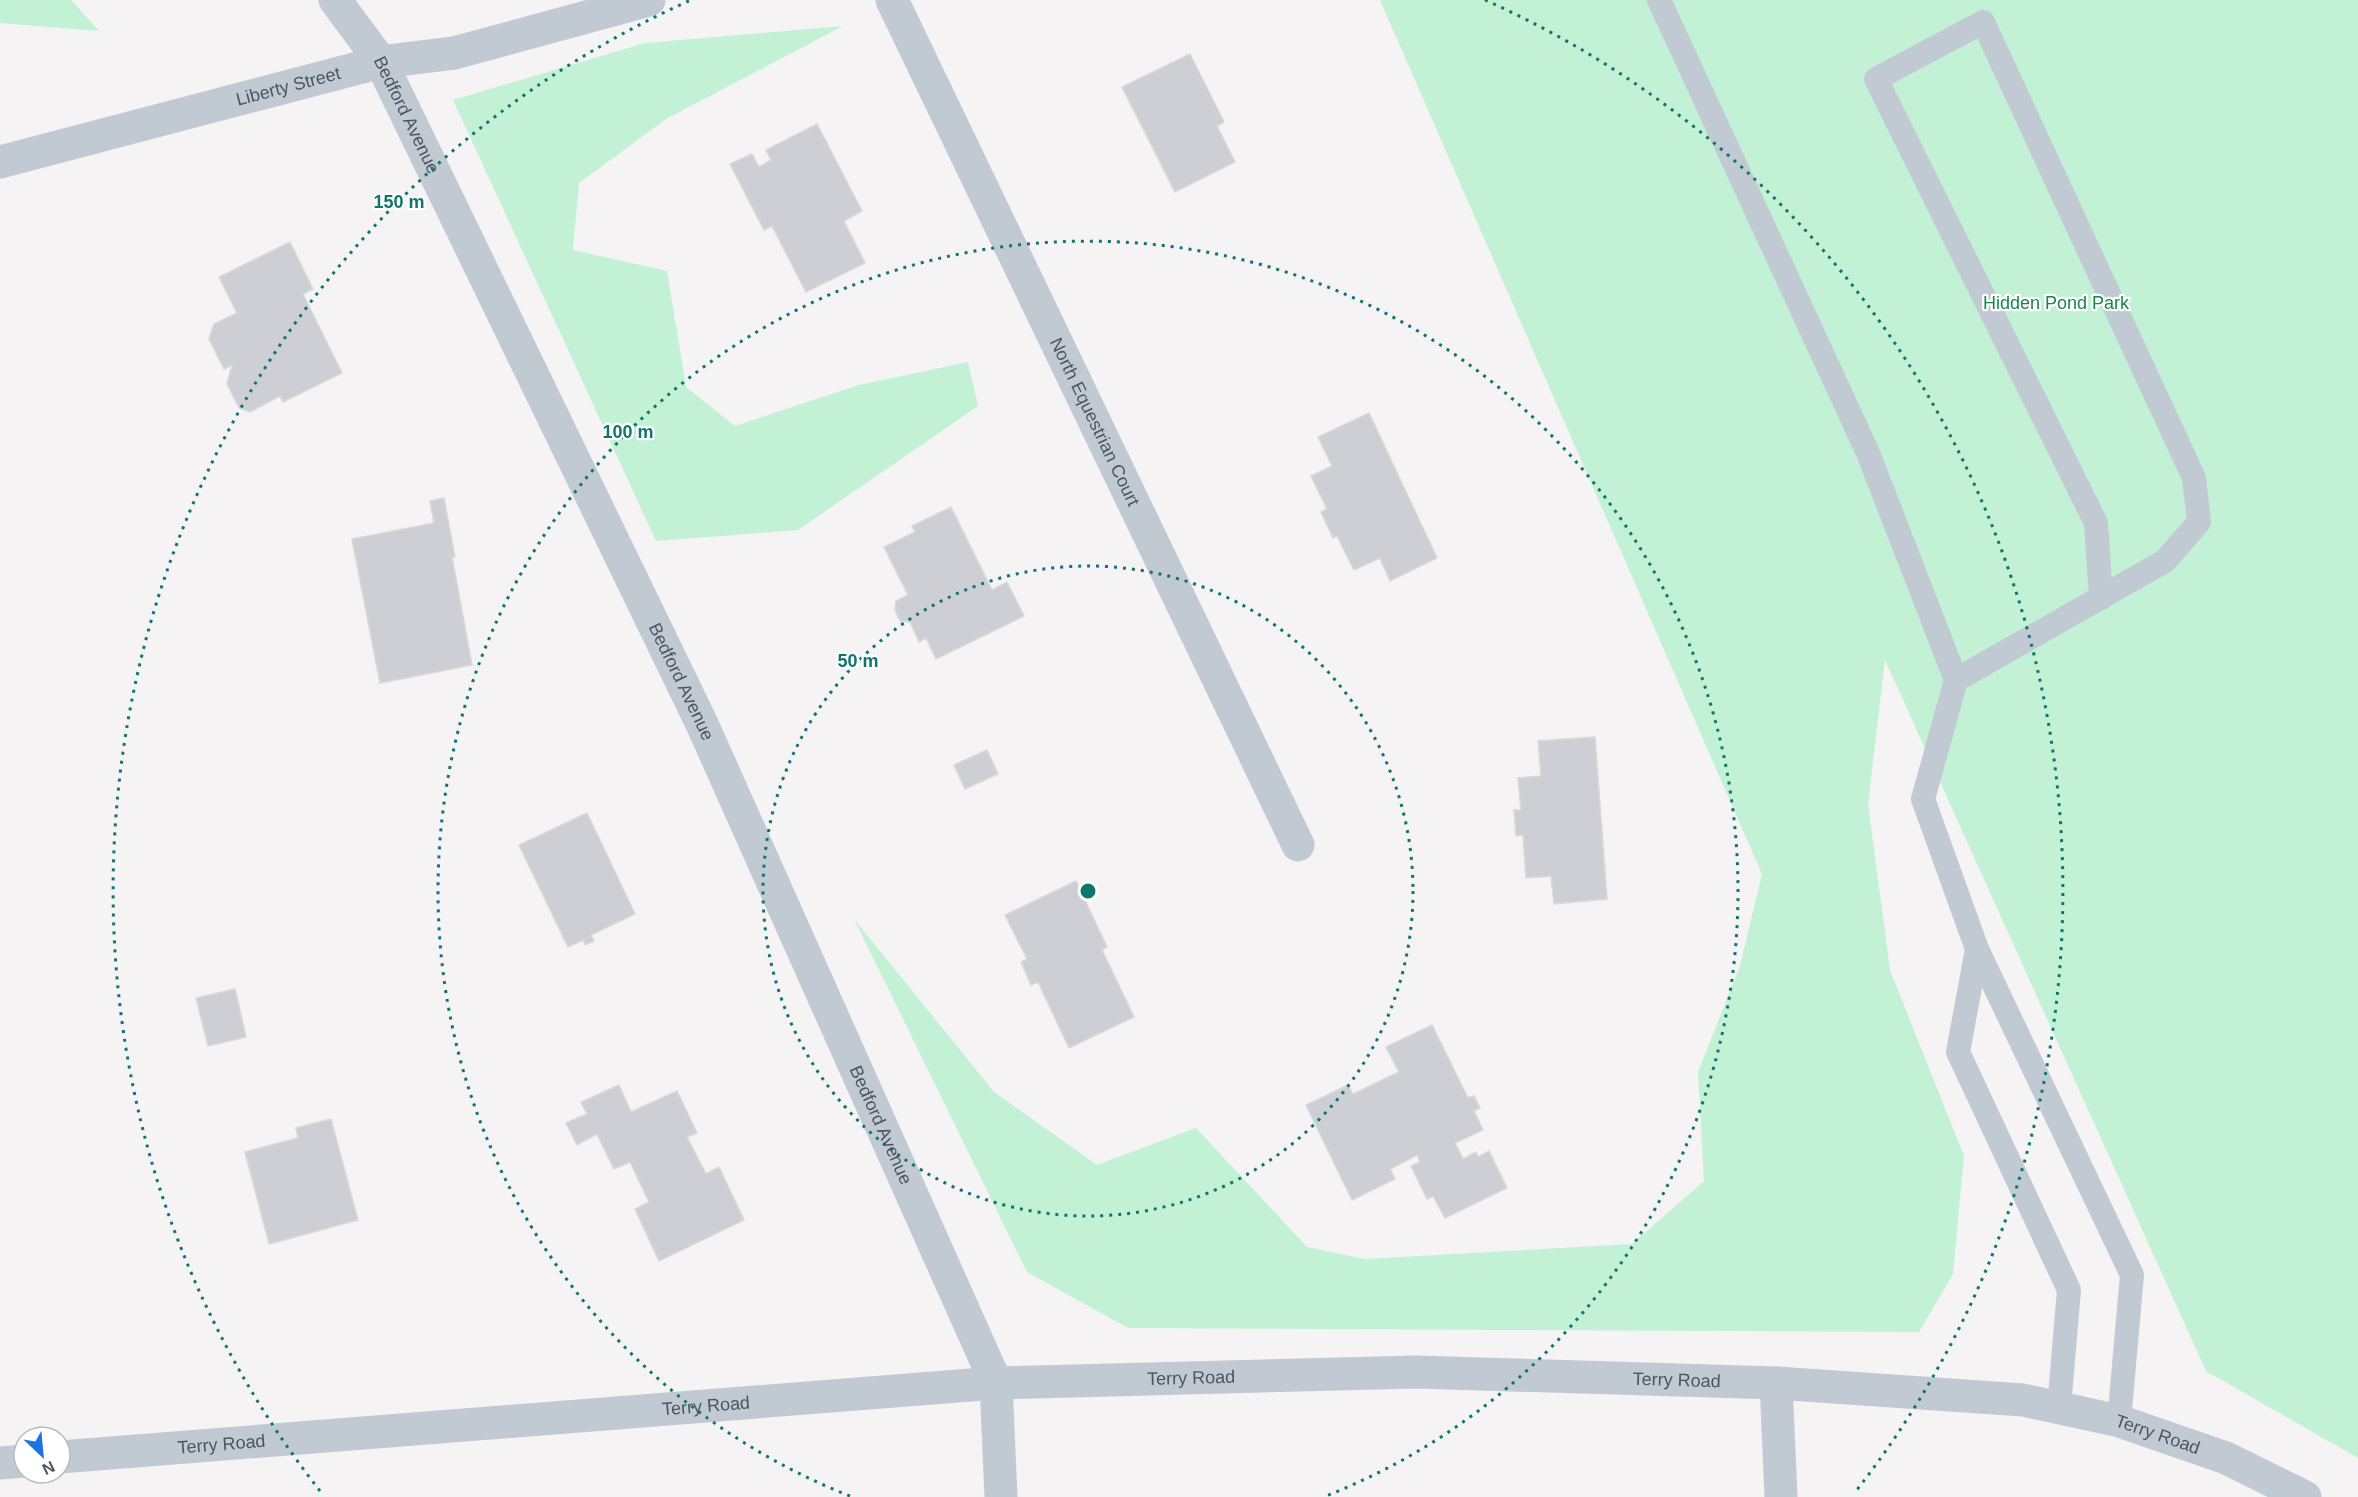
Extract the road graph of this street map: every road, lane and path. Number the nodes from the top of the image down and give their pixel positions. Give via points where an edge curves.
1 (335, 0) edge
2 (649, 0) edge
3 (892, 0) edge
4 (1659, 0) edge
5 (381, 62) junction
6 (0, 162) edge
7 (2101, 598) junction
8 (1956, 680) junction
9 (1298, 845) dead end
10 (1977, 949) junction
11 (996, 1383) junction
12 (1776, 1383) junction
13 (2059, 1408) junction
14 (2119, 1421) junction
15 (72, 1456) edge
16 (1001, 1497) edge
17 (1781, 1497) edge
18 (2305, 1497) edge

1 - 5 street, Bedford Avenue
2 - 5 street, Liberty Street via 454,52
3 - 9 street, North Equestrian Court
4 - 8 lane via 1868,453
5 - 6 street, Liberty Street
5 - 11 street, Bedford Avenue via 702,724
7 - 7 lane via 2096,523 1876,80 1983,22 2194,478 2199,522 2165,561
7 - 8 lane
8 - 10 lane via 1923,799
10 - 13 lane via 1958,1052 2069,1290
10 - 14 lane via 2132,1275
11 - 12 street, Terry Road via 1415,1372
11 - 15 street, Terry Road
11 - 16 street
12 - 13 street, Terry Road via 2023,1400
12 - 17 street
13 - 14 street, Terry Road
14 - 18 street, Terry Road via 2226,1458

